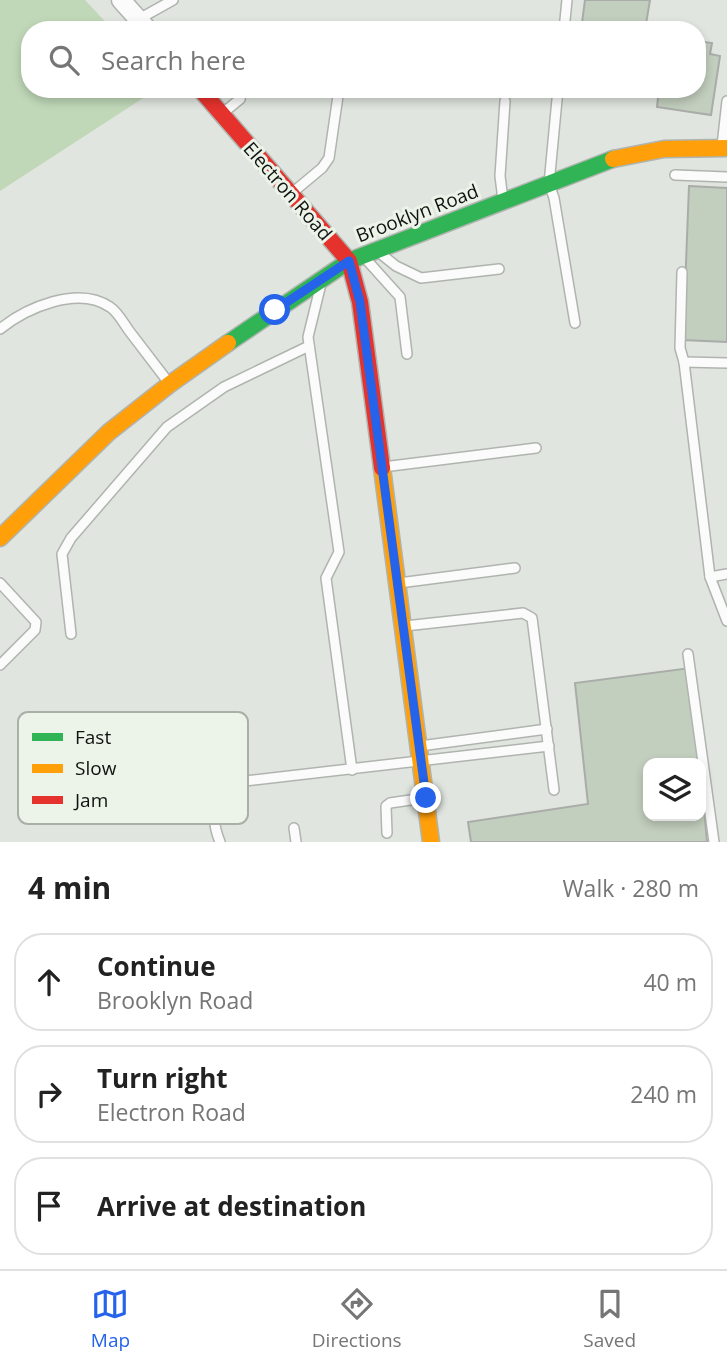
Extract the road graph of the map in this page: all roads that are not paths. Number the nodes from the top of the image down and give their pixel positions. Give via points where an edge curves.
1 (121, 0) edge
2 (173, 0) edge
3 (567, 0) edge
4 (141, 21) edge
5 (148, 21) edge
6 (565, 21) edge
7 (208, 98) edge
8 (240, 98) edge
9 (338, 98) edge
10 (557, 98) edge
11 (727, 101) edge
12 (505, 102) dead end
13 (221, 114) junction
14 (725, 148) edge
15 (675, 175) dead end
16 (727, 177) edge
17 (549, 184) junction
18 (291, 194) junction
19 (503, 202) junction
20 (363, 256) junction
21 (499, 269) dead end
22 (681, 272) dead end
23 (322, 279) junction
24 (575, 323) dead end
25 (0, 329) edge
26 (309, 346) junction
27 (407, 354) dead end
28 (684, 362) junction
29 (727, 363) edge
30 (170, 384) junction
31 (536, 448) dead end
32 (382, 467) junction
33 (0, 538) edge
34 (515, 568) dead end
35 (727, 574) edge
36 (710, 577) junction
37 (0, 583) edge
38 (397, 583) junction
39 (727, 621) edge
40 (403, 626) junction
41 (71, 634) dead end
42 (688, 654) dead end
43 (0, 665) edge
44 (547, 729) junction
45 (549, 746) junction
46 (420, 754) junction
47 (352, 770) junction
48 (248, 781) edge
49 (554, 790) dead end
50 (426, 798) junction
51 (215, 824) edge
52 (294, 828) dead end
53 (387, 833) dead end
54 (220, 842) edge
55 (296, 842) edge
56 (431, 842) edge
57 (714, 842) edge

1 - 4 street
2 - 5 lane
3 - 6 lane
7 - 13 street, Electron Road
8 - 13 lane
9 - 18 lane via 329,158
10 - 17 lane
11 - 14 lane
12 - 19 lane via 500,176
13 - 18 street, Electron Road
14 - 17 street, Brooklyn Road via 641,152
15 - 16 lane
17 - 19 street, Brooklyn Road
17 - 24 lane
18 - 20 street, Electron Road
19 - 20 street, Brooklyn Road
20 - 21 lane via 421,278
20 - 23 street, Brooklyn Road
20 - 27 lane via 400,297
20 - 32 street, Electron Road via 360,302
22 - 28 lane via 680,348
23 - 26 lane
23 - 30 street, Brooklyn Road
25 - 30 lane via 47,303 74,298 110,306
26 - 41 lane via 223,387 167,427 71,538 62,554
26 - 47 lane via 339,552 326,578
28 - 29 lane
28 - 36 lane
30 - 33 street, Brooklyn Road via 109,432
31 - 32 lane
32 - 38 street, Electron Road
34 - 38 lane
35 - 36 lane
36 - 39 lane
37 - 43 lane via 36,622 35,630
38 - 40 street, Electron Road
40 - 44 lane via 528,615
40 - 46 street, Electron Road
42 - 57 lane
44 - 45 lane
44 - 46 lane
45 - 46 lane
45 - 49 lane
46 - 47 lane
46 - 50 street, Electron Road
47 - 48 lane
50 - 53 lane via 386,806
50 - 56 street, Electron Road
51 - 54 lane
52 - 55 lane

